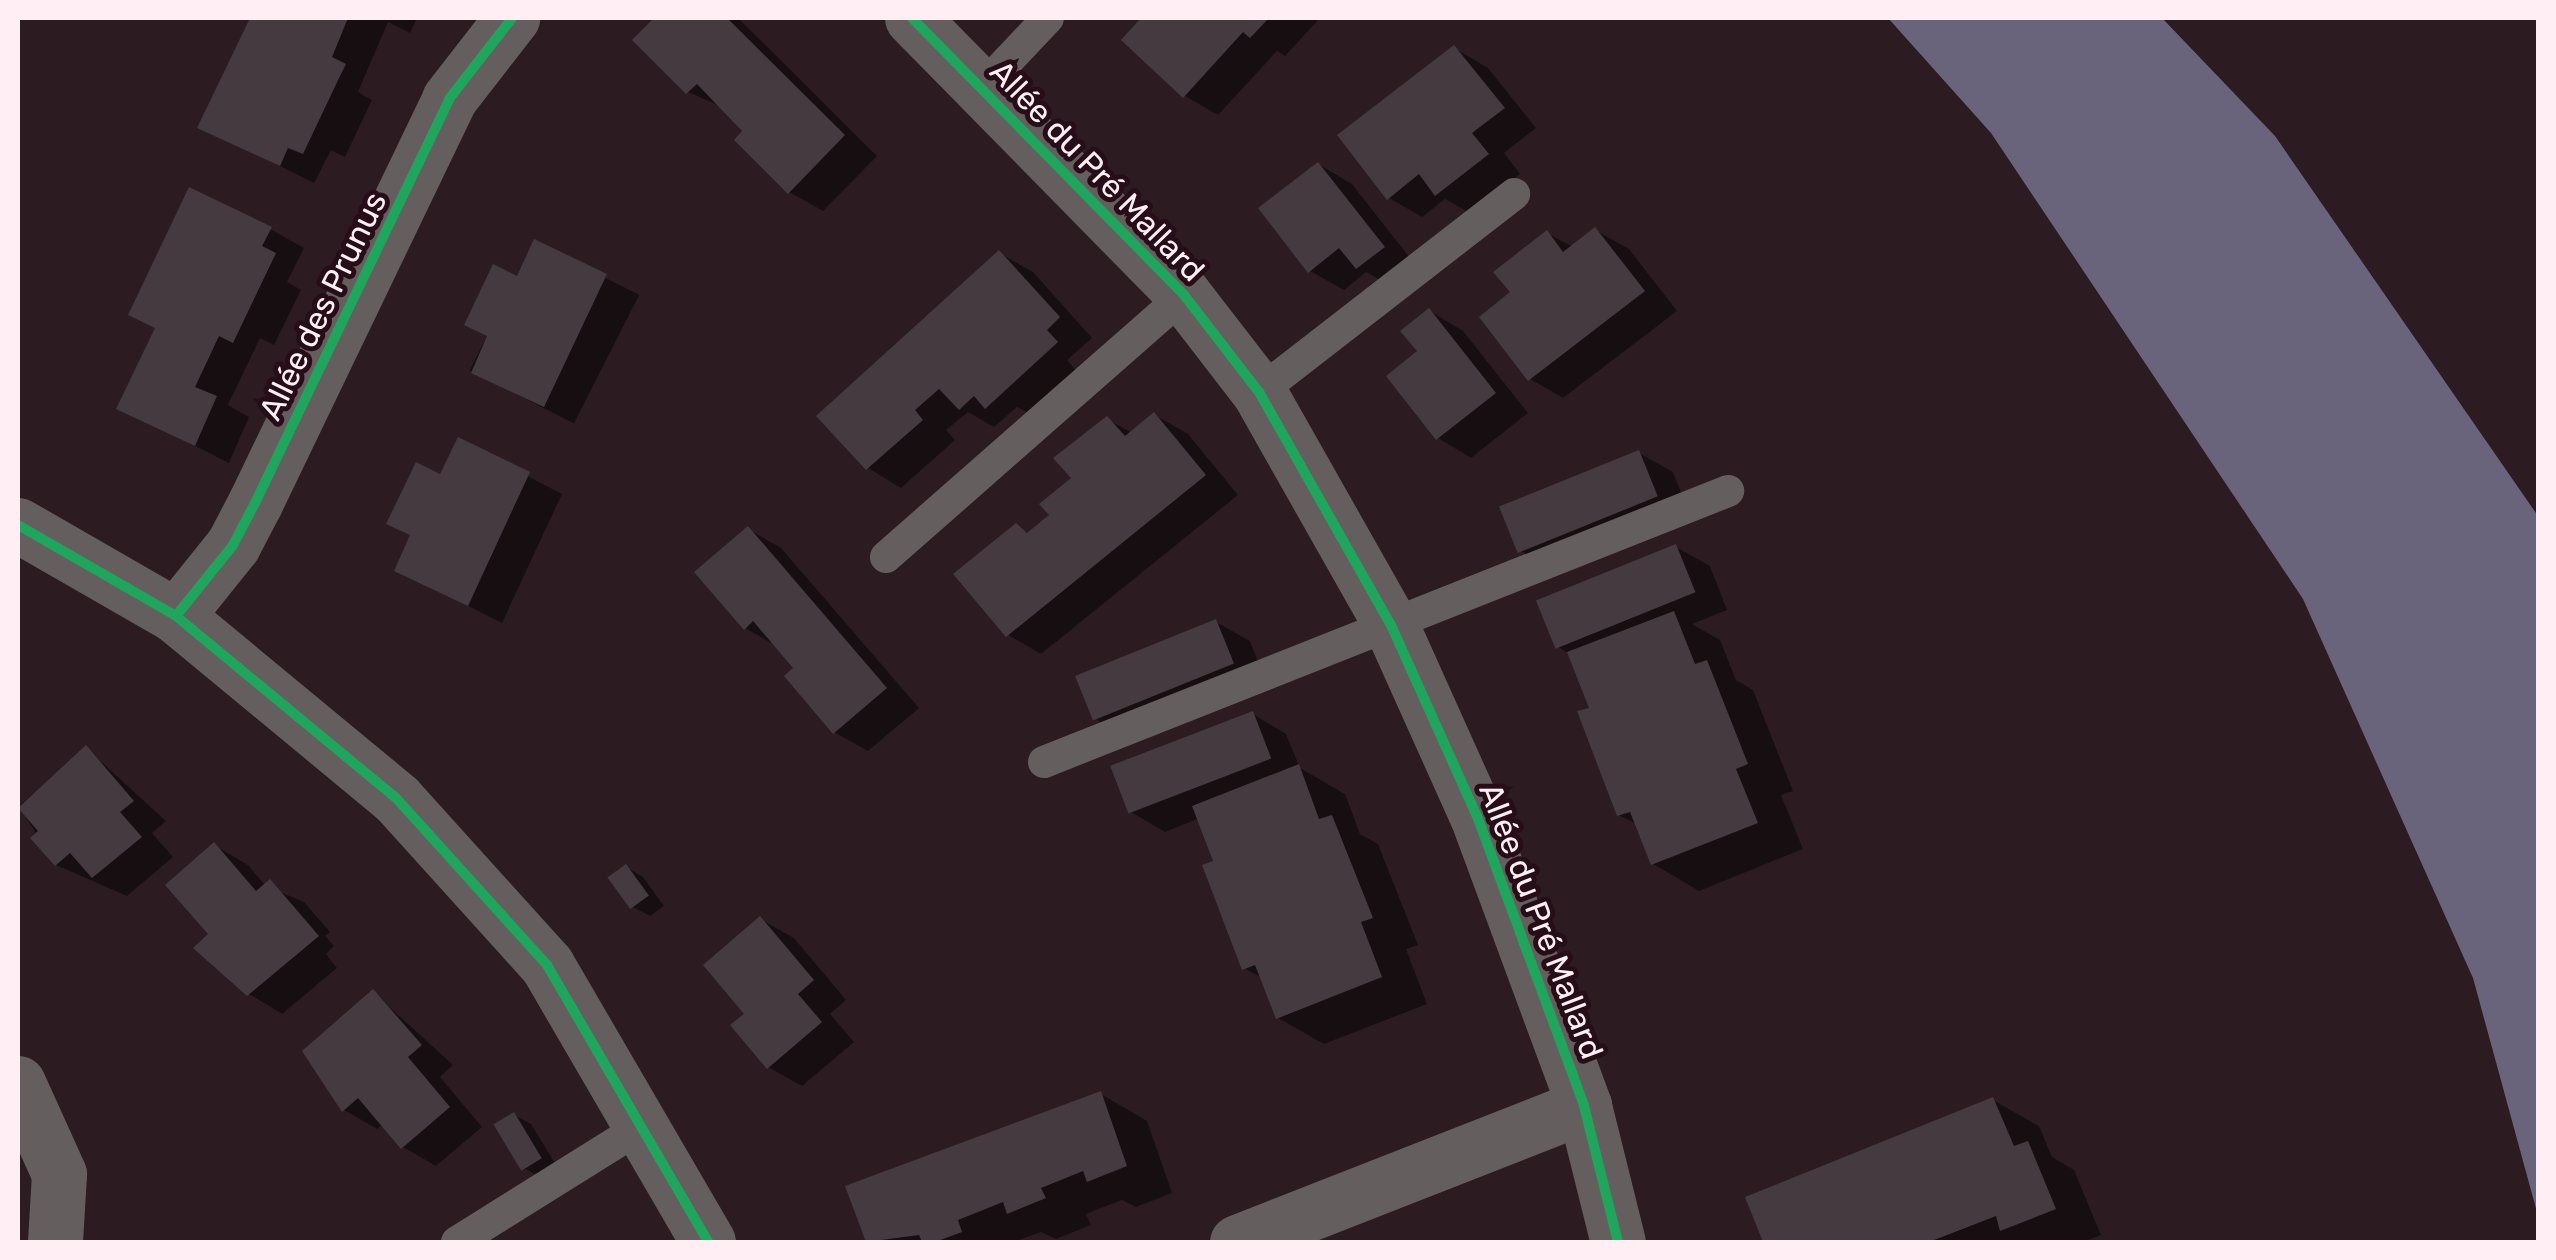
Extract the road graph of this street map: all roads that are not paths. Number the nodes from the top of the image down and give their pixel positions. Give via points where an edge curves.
1 (512, 18) edge
2 (912, 18) edge
3 (1048, 18) edge
4 (984, 86) junction
5 (1514, 194) dead end
6 (1184, 295) junction
7 (1259, 392) junction
8 (1728, 492) dead end
9 (18, 524) edge
10 (886, 557) dead end
11 (176, 616) junction
12 (1391, 625) junction
13 (1044, 762) dead end
14 (18, 1083) edge
15 (1584, 1106) junction
16 (644, 1125) junction
17 (54, 1242) edge
18 (457, 1242) edge
19 (708, 1242) edge
20 (1237, 1242) edge
21 (1618, 1242) edge

1 - 11 street, Allée des Prunus via 449,99 255,503 233,544
2 - 4 street, Allée du Pré Mallard
3 - 4 lane
4 - 6 street, Allée du Pré Mallard
5 - 7 lane
6 - 7 street, Allée du Pré Mallard
6 - 10 lane
7 - 12 street, Allée du Pré Mallard
8 - 12 lane
9 - 11 street
11 - 16 street via 397,799 547,964
12 - 13 lane
12 - 15 street, Allée du Pré Mallard via 1477,816
14 - 17 street via 59,1174
15 - 20 street
15 - 21 street, Allée du Pré Mallard
16 - 18 lane
16 - 19 street

